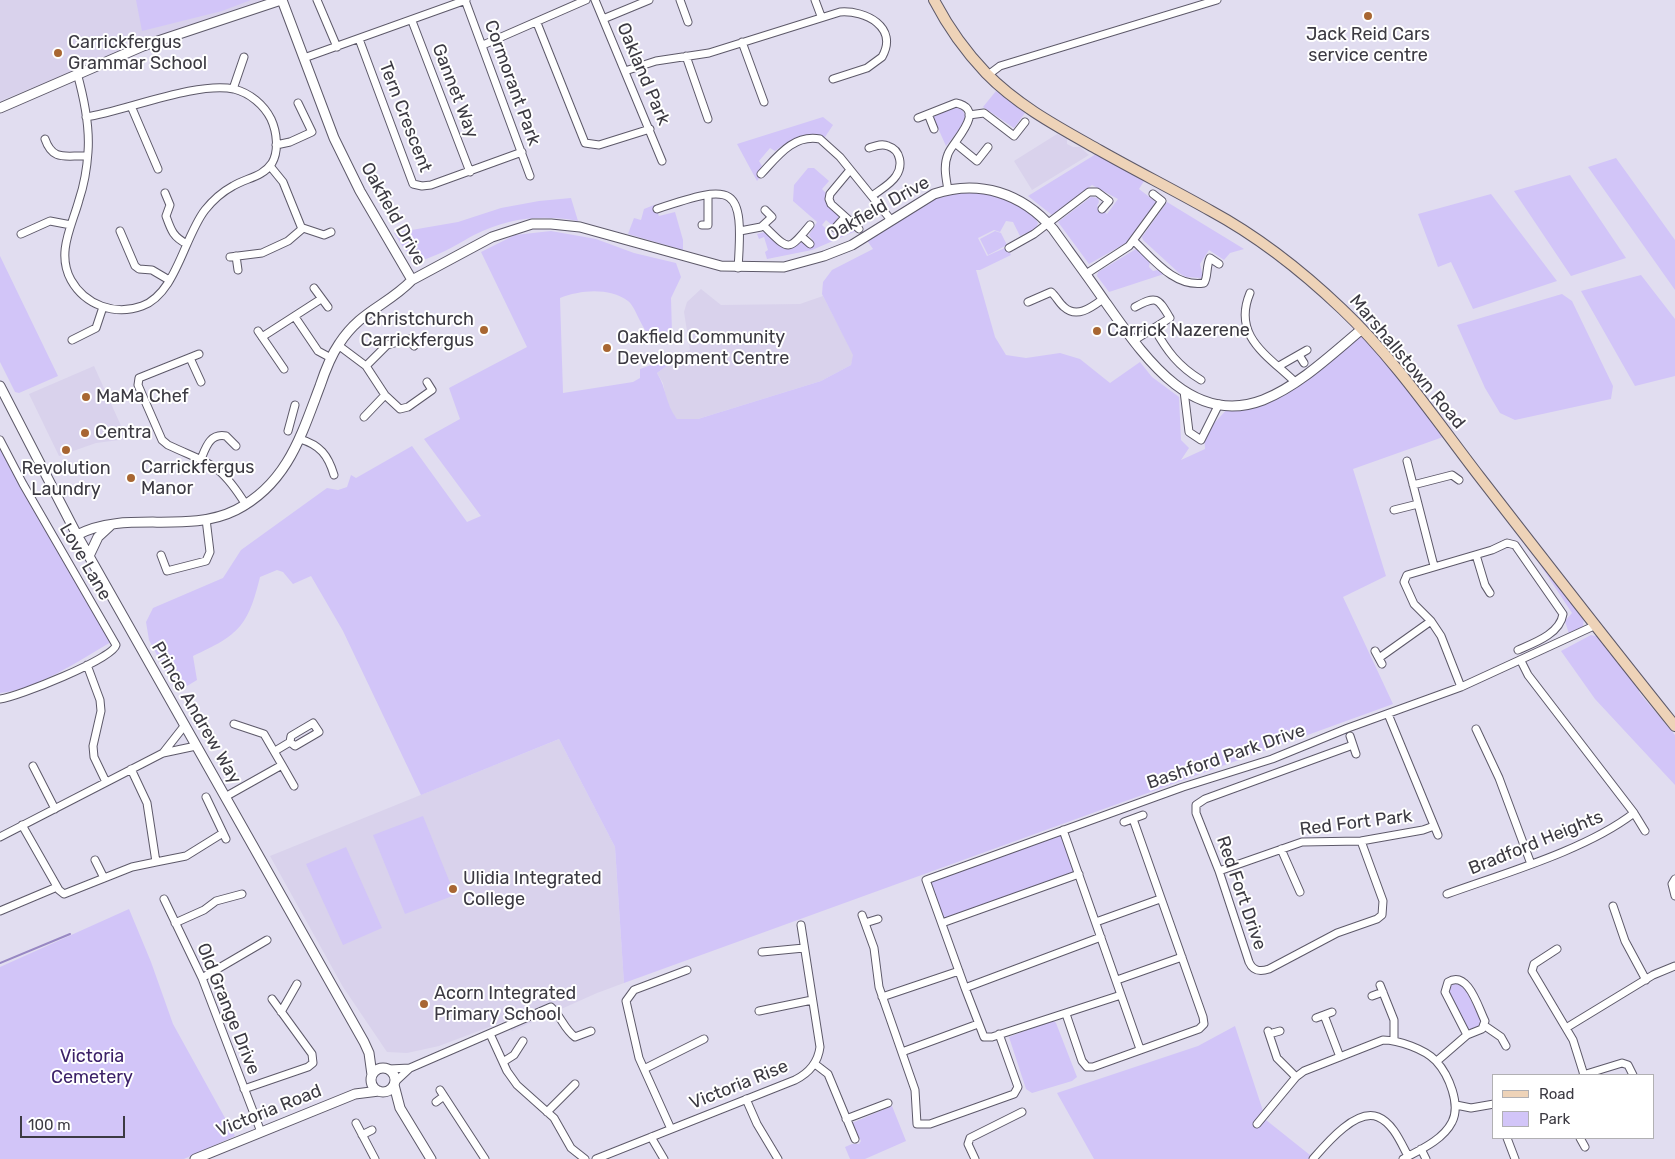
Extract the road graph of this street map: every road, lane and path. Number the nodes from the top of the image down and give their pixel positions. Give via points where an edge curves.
1 (282, 0) edge
2 (317, 0) edge
3 (465, 0) edge
4 (586, 0) edge
5 (595, 0) edge
6 (649, 0) edge
7 (680, 0) edge
8 (815, 0) edge
9 (934, 0) edge
10 (1217, 0) edge
11 (821, 16) junction
12 (603, 19) junction
13 (412, 21) junction
14 (688, 22) dead end
15 (537, 23) junction
16 (359, 39) junction
17 (742, 42) junction
18 (337, 46) junction
19 (483, 46) junction
20 (686, 56) junction
21 (244, 57) dead end
22 (304, 58) junction
23 (625, 71) junction
24 (77, 73) junction
25 (988, 75) junction
26 (833, 79) dead end
27 (233, 89) junction
28 (298, 102) dead end
29 (764, 102) dead end
30 (131, 106) junction
31 (0, 108) edge
32 (928, 114) junction
33 (969, 115) junction
34 (86, 117) junction
35 (918, 118) dead end
36 (708, 119) dead end
37 (1025, 122) dead end
38 (650, 129) junction
39 (934, 129) dead end
40 (45, 139) dead end
41 (955, 143) junction
42 (276, 144) junction
43 (988, 147) dead end
44 (869, 148) dead end
45 (522, 152) junction
46 (87, 156) junction
47 (662, 160) dead end
48 (270, 166) junction
49 (158, 169) dead end
50 (850, 170) junction
51 (470, 172) junction
52 (761, 174) dead end
53 (530, 176) dead end
54 (948, 190) junction
55 (165, 193) dead end
56 (1154, 194) dead end
57 (708, 195) junction
58 (872, 196) junction
59 (657, 208) dead end
60 (1102, 209) dead end
61 (765, 210) dead end
62 (845, 217) junction
63 (892, 220) junction
64 (709, 224) dead end
65 (1048, 224) junction
66 (71, 225) junction
67 (810, 225) dead end
68 (764, 226) junction
69 (302, 228) junction
70 (836, 228) dead end
71 (859, 229) dead end
72 (120, 231) dead end
73 (740, 231) junction
74 (330, 232) dead end
75 (21, 234) dead end
76 (801, 236) junction
77 (1134, 241) junction
78 (187, 244) junction
79 (810, 244) dead end
80 (1009, 248) dead end
81 (1219, 264) dead end
82 (738, 268) junction
83 (238, 270) dead end
84 (1086, 274) junction
85 (169, 280) junction
86 (412, 280) junction
87 (314, 288) dead end
88 (1250, 293) dead end
89 (321, 299) junction
90 (1103, 299) junction
91 (1028, 302) dead end
92 (103, 307) junction
93 (328, 307) dead end
94 (1135, 308) dead end
95 (295, 317) junction
96 (1154, 328) junction
97 (1362, 329) junction
98 (404, 332) dead end
99 (409, 339) junction
100 (72, 340) dead end
101 (1134, 341) junction
102 (338, 345) junction
103 (414, 346) dead end
104 (1307, 350) dead end
105 (199, 354) dead end
106 (1299, 355) junction
107 (190, 358) junction
108 (331, 358) junction
109 (1304, 362) dead end
110 (366, 366) junction
111 (1279, 366) junction
112 (284, 369) dead end
113 (1201, 380) dead end
114 (201, 382) dead end
115 (427, 382) dead end
116 (1295, 382) junction
117 (0, 386) edge
118 (1184, 391) junction
119 (385, 395) junction
120 (1219, 404) junction
121 (295, 405) dead end
122 (293, 414) junction
123 (307, 417) junction
124 (364, 417) dead end
125 (288, 431) dead end
126 (300, 439) junction
127 (0, 440) edge
128 (236, 446) dead end
129 (201, 459) junction
130 (1406, 460) dead end
131 (334, 475) dead end
132 (1460, 480) dead end
133 (1413, 485) junction
134 (1418, 504) junction
135 (246, 505) junction
136 (1394, 510) dead end
137 (206, 519) junction
138 (111, 525) junction
139 (77, 535) junction
140 (161, 555) dead end
141 (1476, 555) junction
142 (89, 556) junction
143 (1434, 566) junction
144 (1490, 593) dead end
145 (1431, 622) junction
146 (1596, 625) junction
147 (1518, 650) dead end
148 (1379, 658) dead end
149 (1521, 661) junction
150 (87, 665) junction
151 (1461, 687) junction
152 (0, 700) edge
153 (1388, 714) junction
154 (234, 724) dead end
155 (185, 726) junction
156 (1675, 726) edge
157 (1476, 729) dead end
158 (1350, 736) dead end
159 (290, 742) dead end
160 (1353, 745) junction
161 (196, 746) junction
162 (275, 751) junction
163 (163, 753) junction
164 (1356, 754) dead end
165 (282, 765) junction
166 (33, 766) dead end
167 (131, 769) junction
168 (106, 782) junction
169 (294, 786) dead end
170 (206, 797) dead end
171 (225, 797) junction
172 (55, 809) junction
173 (1634, 813) junction
174 (1143, 815) dead end
175 (1133, 819) junction
176 (1124, 822) dead end
177 (22, 825) junction
178 (1434, 826) junction
179 (1063, 830) junction
180 (1645, 831) dead end
181 (1438, 836) dead end
182 (0, 837) edge
183 (1361, 841) junction
184 (1281, 849) junction
185 (95, 860) dead end
186 (156, 862) junction
187 (1530, 864) junction
188 (1219, 871) junction
189 (1079, 874) junction
190 (104, 878) junction
191 (1675, 879) edge
192 (57, 887) junction
193 (1300, 892) dead end
194 (242, 894) dead end
195 (1447, 894) dead end
196 (1675, 896) edge
197 (164, 899) dead end
198 (1160, 899) junction
199 (1613, 906) dead end
200 (0, 911) edge
201 (862, 915) dead end
202 (878, 919) dead end
203 (1096, 922) junction
204 (175, 923) junction
205 (865, 923) junction
206 (942, 923) junction
207 (801, 925) dead end
208 (1101, 937) junction
209 (267, 940) dead end
210 (804, 948) junction
211 (1557, 949) dead end
212 (762, 952) dead end
213 (1182, 957) junction
214 (1675, 966) edge
215 (687, 970) dead end
216 (959, 971) junction
217 (202, 978) junction
218 (1117, 980) junction
219 (1646, 980) junction
220 (298, 984) dead end
221 (965, 988) junction
222 (1121, 995) junction
223 (1372, 996) dead end
224 (882, 997) junction
225 (272, 999) dead end
226 (812, 1000) junction
227 (759, 1011) dead end
228 (281, 1012) junction
229 (1332, 1012) dead end
230 (1066, 1014) junction
231 (978, 1024) junction
232 (1485, 1026) junction
233 (1566, 1028) junction
234 (591, 1030) dead end
235 (1280, 1031) dead end
236 (490, 1034) junction
237 (999, 1034) junction
238 (1467, 1035) junction
239 (704, 1039) dead end
240 (1394, 1040) junction
241 (523, 1041) dead end
242 (1506, 1046) dead end
243 (1140, 1049) junction
244 (902, 1052) junction
245 (369, 1053) junction
246 (1340, 1057) junction
247 (1437, 1061) junction
248 (503, 1062) junction
249 (815, 1064) junction
250 (387, 1068) junction
251 (410, 1068) junction
252 (644, 1069) junction
253 (1583, 1074) edge
254 (1586, 1074) edge
255 (1632, 1074) edge
256 (372, 1077) junction
257 (1296, 1077) junction
258 (395, 1084) junction
259 (575, 1084) dead end
260 (244, 1089) junction
261 (381, 1092) junction
262 (355, 1094) junction
263 (746, 1099) junction
264 (436, 1102) dead end
265 (888, 1103) dead end
266 (1492, 1104) edge
267 (1456, 1105) junction
268 (400, 1108) junction
269 (546, 1112) junction
270 (1022, 1112) dead end
271 (846, 1119) junction
272 (356, 1123) dead end
273 (1257, 1124) dead end
274 (671, 1129) junction
275 (372, 1130) dead end
276 (261, 1132) junction
277 (362, 1135) junction
278 (652, 1137) junction
279 (855, 1139) dead end
280 (1507, 1139) edge
281 (1581, 1139) edge
282 (1585, 1147) dead end
283 (1421, 1149) junction
284 (208, 1157) edge
285 (1405, 1158) edge
286 (195, 1159) edge
287 (375, 1159) edge
288 (431, 1159) edge
289 (485, 1159) edge
290 (585, 1159) edge
291 (596, 1159) edge
292 (664, 1159) edge
293 (778, 1159) edge
294 (975, 1159) edge
295 (1314, 1159) edge
296 (1426, 1159) edge
297 (1515, 1159) edge

1 - 22 street, Oakfield Drive
1 - 24 street via 164,38
2 - 18 street
3 - 13 street
3 - 19 street, Cormorant Park
4 - 15 street
5 - 12 street, Oakland Park
6 - 12 street
7 - 14 street
8 - 11 street
9 - 25 main road, Marshallstown Road via 956,38
10 - 25 street via 1000,66
11 - 17 street
11 - 26 street via 846,11 869,16 882,26 887,39 884,53 877,63
12 - 23 street, Oakland Park
13 - 16 street
13 - 51 street, Gannet Way
15 - 19 street
15 - 38 street via 584,143 599,145
16 - 18 street
16 - 51 street, Tern Crescent via 412,182 424,186
17 - 20 street via 709,53
17 - 29 street
18 - 22 street
19 - 45 street, Cormorant Park
20 - 23 street
20 - 36 street
21 - 27 street
22 - 86 street, Oakfield Drive via 350,172
23 - 38 street, Oakland Park
24 - 31 street
24 - 34 street
25 - 97 main road, Marshallstown Road via 1059,128 1212,211 1258,240 1293,265
27 - 30 street via 202,90
27 - 42 street via 250,96 265,110 273,124
28 - 42 street via 312,132 290,142
30 - 34 street
30 - 49 street
32 - 33 street via 956,103 963,106
32 - 35 street
32 - 39 street
33 - 37 street via 984,113 1014,136
33 - 41 street via 968,124
34 - 46 street
38 - 47 street, Oakland Park
40 - 46 street via 54,154
41 - 43 street via 977,160
41 - 54 street via 946,160
42 - 48 street
44 - 58 street via 889,146 898,156 900,168 892,181
45 - 51 street, Tern Crescent
45 - 53 street, Cormorant Park
46 - 66 street via 80,199
48 - 69 street via 283,182
48 - 78 street via 220,194 201,216
50 - 52 street via 829,145 815,138 793,144
50 - 58 street
50 - 62 street via 829,198
54 - 63 street, Oakfield Drive via 925,198
54 - 65 street, Oakfield Drive via 972,188 999,192 1024,204
55 - 78 street via 170,206 166,216 172,232
56 - 77 street via 1162,201
57 - 59 street
57 - 64 street
57 - 73 street via 726,194 734,199 739,210
58 - 63 street
60 - 65 street via 1109,201 1092,192
61 - 68 street via 772,217
62 - 70 street
62 - 71 street
63 - 82 street, Oakfield Drive via 852,245 824,256 784,267
65 - 80 street
65 - 84 street, Oakfield Drive
66 - 75 street via 50,221
66 - 92 street via 64,252 68,273 81,293
67 - 76 street
68 - 73 street
68 - 76 street via 785,245 793,244
69 - 74 street via 324,235
69 - 83 street via 293,238 264,253 233,257
72 - 85 street via 136,267 152,270
73 - 82 street
76 - 79 street
77 - 81 street via 1183,282 1204,283 1210,258
77 - 84 street
78 - 85 street
82 - 86 street, Oakfield Drive via 701,262 580,227 532,224 492,237
84 - 90 street, Oakfield Drive
85 - 92 street via 158,297 146,305 123,310
86 - 102 street via 357,321
87 - 89 street
88 - 111 street via 1244,311 1246,330
89 - 93 street
89 - 95 street
90 - 91 street via 1090,309 1078,312 1065,309 1051,292
90 - 101 street, Oakfield Drive
92 - 100 street via 97,327
94 - 96 street via 1154,299 1160,302 1170,318
95 - 108 street via 318,350
95 - 112 street via 260,334
96 - 101 street
96 - 113 street via 1177,363
97 - 116 street, Oakfield Drive
97 - 146 main road, Marshallstown Road
98 - 99 street
99 - 103 street
99 - 110 street via 387,345
101 - 118 street, Oakfield Drive via 1164,377
102 - 108 street
102 - 110 street
104 - 106 street
105 - 107 street
106 - 109 street
106 - 111 street
107 - 114 street
107 - 129 street via 139,378 138,385 162,440
108 - 123 street
110 - 119 street
111 - 116 street
115 - 119 street via 432,390 406,408 398,408
116 - 120 street, Oakfield Drive via 1252,403
117 - 139 street, Prince Andrew Way
118 - 120 street, Oakfield Drive
118 - 120 street via 1190,432 1200,440
119 - 124 street
121 - 122 street
122 - 123 street
122 - 125 street
123 - 126 street
126 - 131 street via 321,450
126 - 135 street via 273,483
127 - 150 street, Love Lane via 116,645 112,652
128 - 129 street via 226,436 216,436 210,440
129 - 135 street via 228,477
130 - 133 street
132 - 133 street via 1452,475
133 - 134 street
134 - 136 street
134 - 143 street
135 - 137 street via 225,515
137 - 138 street
137 - 140 street via 210,552 205,561 168,571
138 - 139 street
138 - 142 street via 98,537
139 - 142 street, Prince Andrew Way
141 - 143 street
141 - 144 street
141 - 147 street via 1514,544 1563,612 1552,631
142 - 155 street, Prince Andrew Way
143 - 145 street via 1409,574 1404,581 1414,604
145 - 148 street
145 - 151 street via 1441,636
146 - 149 street
146 - 156 main road, Marshallstown Road
149 - 151 street
149 - 173 street, Bradford Heights via 1528,675
150 - 152 street
150 - 168 street via 100,700 94,751
151 - 153 street, Bashford Park Drive
153 - 178 street, Red Fort Park
153 - 179 street, Bashford Park Drive via 1272,760 1183,787
154 - 162 street via 264,734
155 - 161 street, Prince Andrew Way
155 - 163 street
157 - 187 street via 1500,778
158 - 160 street
159 - 162 street
160 - 164 street
160 - 188 street, Red Fort Drive via 1197,804 1196,813
161 - 163 street
161 - 171 street, Prince Andrew Way
162 - 165 street
163 - 167 street
165 - 169 street
165 - 171 street
166 - 172 street
167 - 168 street
167 - 186 street via 148,803
168 - 172 street
170 - 186 street via 225,836 186,856
171 - 245 street, Prince Andrew Way
172 - 177 street
173 - 180 street, Bradford Heights
173 - 187 street, Bradford Heights via 1611,830
174 - 175 street
175 - 176 street
175 - 198 street
177 - 182 street
177 - 192 street
178 - 181 street, Red Fort Park
178 - 183 street, Red Fort Park
179 - 189 street
179 - 206 street, Bashford Park Drive via 926,880
183 - 184 street, Red Fort Park via 1304,842
183 - 188 street, Red Fort Drive via 1383,901 1382,915 1337,933 1264,971 1253,968 1248,962
184 - 188 street, Red Fort Park
184 - 193 street, Red Fort Park
185 - 190 street
186 - 190 street via 137,865
187 - 195 street, Bradford Heights
189 - 203 street
189 - 206 street
190 - 192 street via 68,894 62,894
191 - 196 street via 1672,886
192 - 200 street
194 - 204 street via 216,901
197 - 204 street, Old Grange Drive
198 - 203 street
198 - 213 street
199 - 219 street via 1625,941
201 - 205 street
202 - 205 street
203 - 208 street
204 - 217 street, Old Grange Drive
205 - 224 street via 874,948
206 - 216 street
207 - 210 street, Victoria Rise
208 - 218 street
208 - 221 street
209 - 217 street
210 - 212 street
210 - 226 street, Victoria Rise
211 - 233 street via 1535,963 1532,969
213 - 218 street
213 - 243 street via 1204,1024
214 - 219 street
215 - 252 street via 634,990 627,997 630,1028
216 - 221 street
216 - 224 street
217 - 260 street, Old Grange Drive
218 - 222 street
219 - 233 street
220 - 228 street
221 - 231 street
222 - 230 street
222 - 243 street
223 - 240 street via 1382,988 1394,1020
224 - 244 street
225 - 228 street
226 - 227 street
226 - 249 street, Victoria Rise via 820,1046
228 - 260 street via 312,1054 313,1062 308,1067
229 - 246 street via 1320,1017
230 - 237 street
230 - 243 street via 1082,1061 1087,1066 1093,1067
231 - 237 street via 984,1037
231 - 244 street
232 - 238 street
232 - 238 street via 1466,984 1460,979 1453,979 1448,982 1445,992
232 - 242 street via 1501,1037
233 - 253 street
234 - 236 street via 575,1037 551,1008
235 - 257 street via 1269,1033 1282,1065
236 - 248 street
236 - 251 street
237 - 244 street via 1018,1087 1014,1094 930,1124 917,1124 915,1090
238 - 247 street
239 - 252 street
240 - 246 street via 1383,1040
240 - 247 street
241 - 248 street via 514,1055
245 - 250 street, Prince Andrew Way
245 - 256 street, Prince Andrew Way
246 - 257 street
247 - 267 street
248 - 269 street via 521,1090
249 - 263 street, Victoria Rise via 798,1078
249 - 271 street, Victoria Rise via 828,1074
250 - 251 street
250 - 256 street via 377,1070
250 - 258 street via 394,1075
251 - 258 street
252 - 274 street
254 - 255 street via 1622,1063 1628,1065
256 - 261 street via 373,1086
256 - 262 street, Victoria Road
257 - 273 street
258 - 261 street via 390,1090
258 - 268 street
259 - 269 street
260 - 276 street, Old Grange Drive
261 - 262 street, Victoria Road
261 - 268 street
262 - 276 street, Victoria Road
263 - 274 street, Victoria Rise
263 - 293 street
264 - 289 street via 442,1093
265 - 271 street
266 - 267 street via 1471,1108
267 - 283 street via 1451,1124 1442,1136
268 - 288 street
269 - 290 street via 558,1124 570,1148
270 - 294 street via 970,1138 968,1144
271 - 279 street, Victoria Rise
272 - 277 street
274 - 278 street, Victoria Rise
275 - 277 street
276 - 284 street, Victoria Road
277 - 287 street
278 - 291 street, Victoria Rise
278 - 292 street
280 - 297 street
281 - 282 street
283 - 285 street
283 - 296 street
284 - 286 street, Victoria Road
285 - 295 street via 1394,1131 1378,1117 1367,1116 1335,1132

